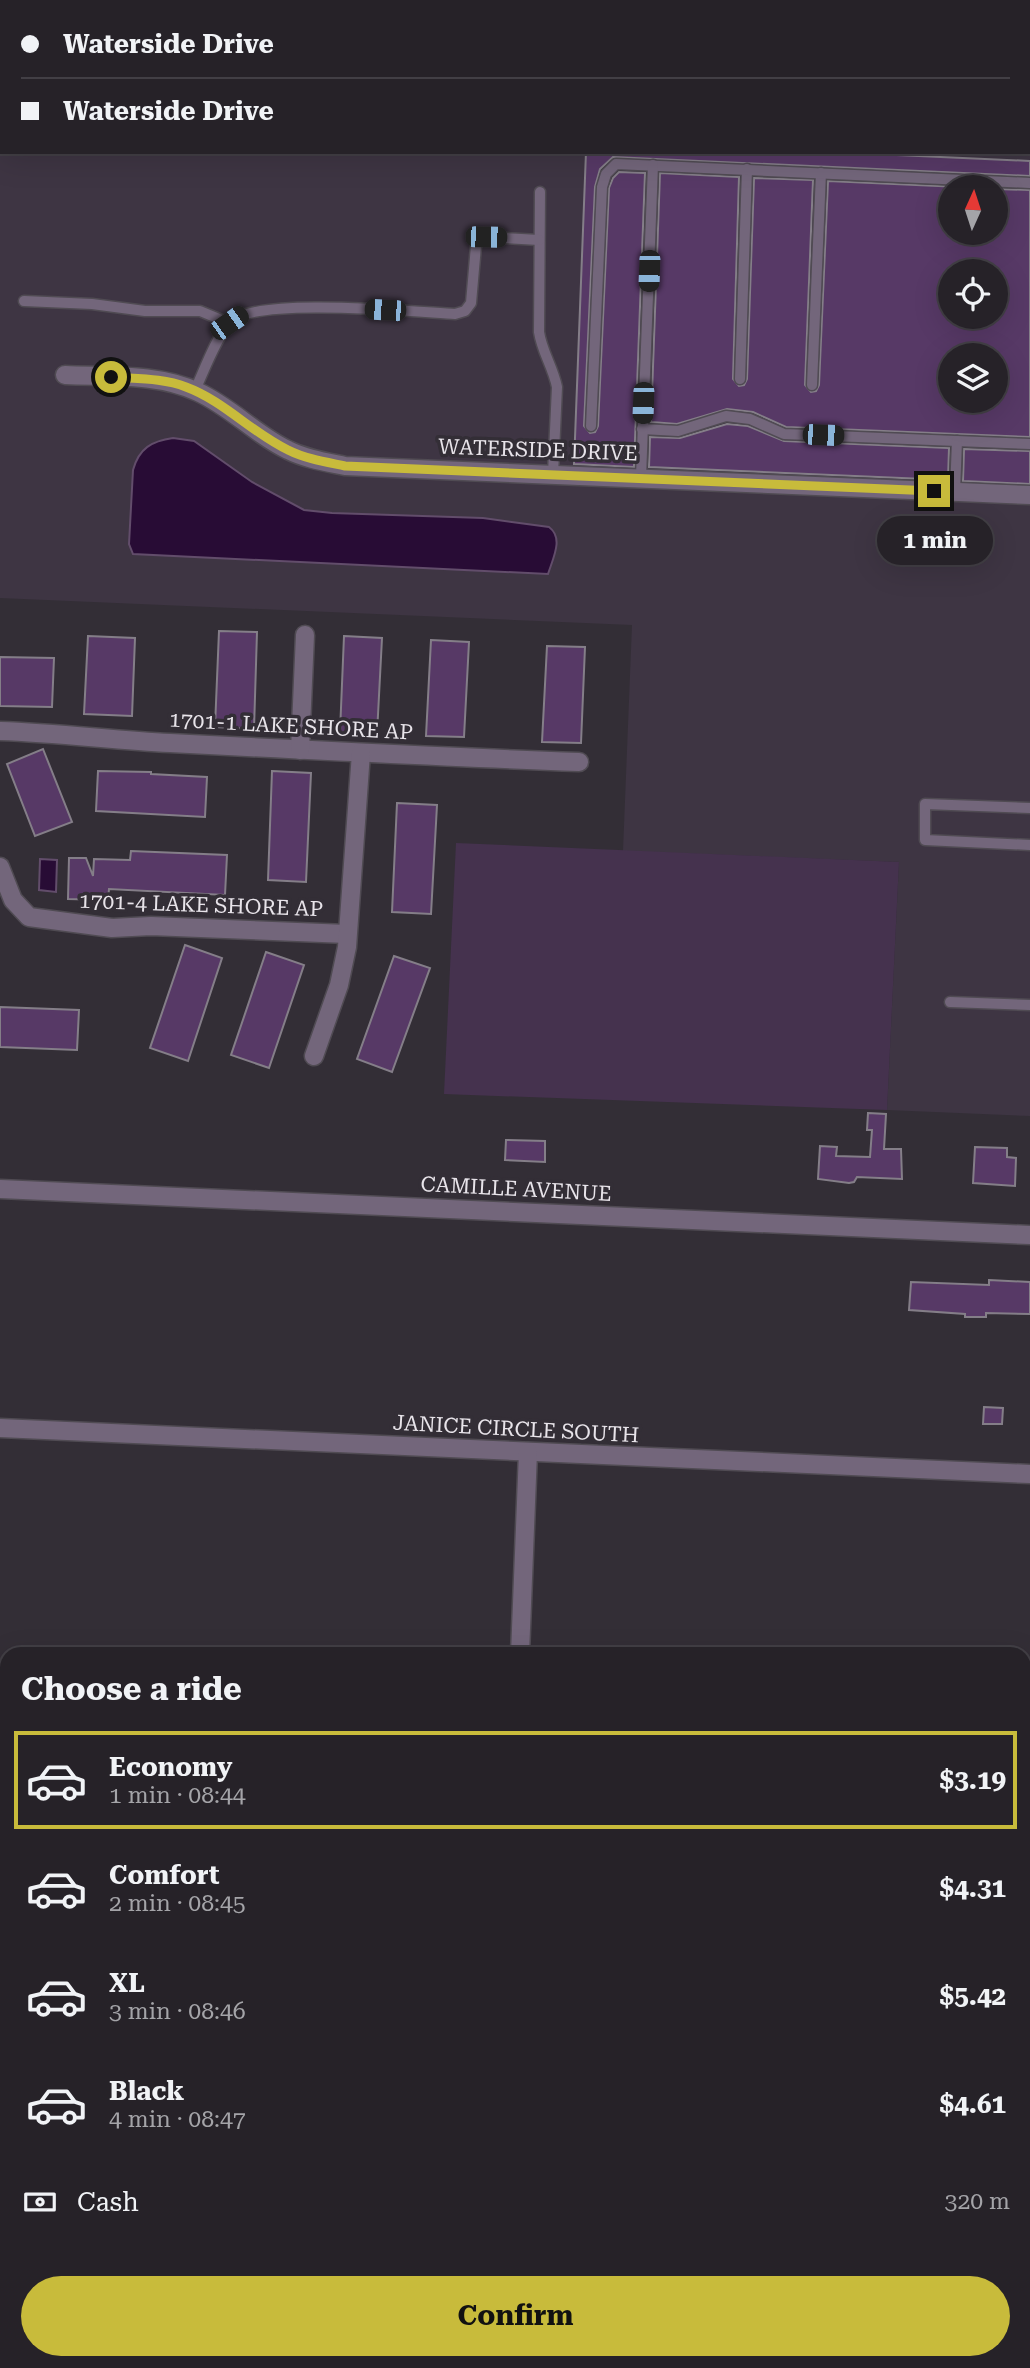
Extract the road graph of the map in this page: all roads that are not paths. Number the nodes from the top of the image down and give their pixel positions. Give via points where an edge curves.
1 (653, 165) junction
2 (747, 169) junction
3 (821, 173) junction
4 (1030, 183) edge
5 (540, 192) dead end
6 (539, 240) junction
7 (24, 301) dead end
8 (229, 323) junction
9 (65, 375) dead end
10 (740, 379) dead end
11 (812, 385) dead end
12 (195, 390) junction
13 (591, 426) dead end
14 (642, 429) junction
15 (957, 441) junction
16 (1030, 444) edge
17 (553, 474) junction
18 (641, 477) junction
19 (955, 492) junction
20 (1030, 495) edge
21 (305, 635) dead end
22 (0, 731) edge
23 (300, 750) junction
24 (361, 753) junction
25 (579, 762) dead end
26 (1030, 808) edge
27 (1030, 845) edge
28 (0, 867) edge
29 (347, 934) junction
30 (950, 1002) dead end
31 (1030, 1005) edge
32 (314, 1056) dead end
33 (0, 1189) edge
34 (1030, 1235) edge
35 (0, 1428) edge
36 (528, 1452) junction
37 (1030, 1474) edge
38 (520, 1647) edge

1 - 2 lane
1 - 13 lane via 616,164 602,187
1 - 14 lane
2 - 3 lane
2 - 10 lane
3 - 4 lane
3 - 11 lane
5 - 6 lane
6 - 8 lane via 479,240 466,312 314,307 242,314
6 - 17 lane via 539,332 557,387
7 - 8 lane via 200,311
8 - 12 lane
9 - 12 street, WATERSIDE DRIVE via 157,380
12 - 17 street, WATERSIDE DRIVE via 287,450 312,459 345,466
14 - 15 lane via 678,431 726,416 750,419 783,434
14 - 18 lane
15 - 16 lane
15 - 19 lane
17 - 18 street, WATERSIDE DRIVE
18 - 19 street, WATERSIDE DRIVE
19 - 20 street, WATERSIDE DRIVE
21 - 23 street
22 - 23 street, 1701-1 LAKE SHORE AP
23 - 24 street, 1701-1 LAKE SHORE AP
24 - 25 street, 1701-1 LAKE SHORE AP
24 - 29 street
26 - 27 lane via 925,804 925,840
28 - 29 street, 1701-4 LAKE SHORE AP via 13,900 29,916 112,928
29 - 32 street via 339,985
30 - 31 lane
33 - 34 street, CAMILLE AVENUE
35 - 36 street, JANICE CIRCLE SOUTH
36 - 37 street, JANICE CIRCLE SOUTH
36 - 38 street

